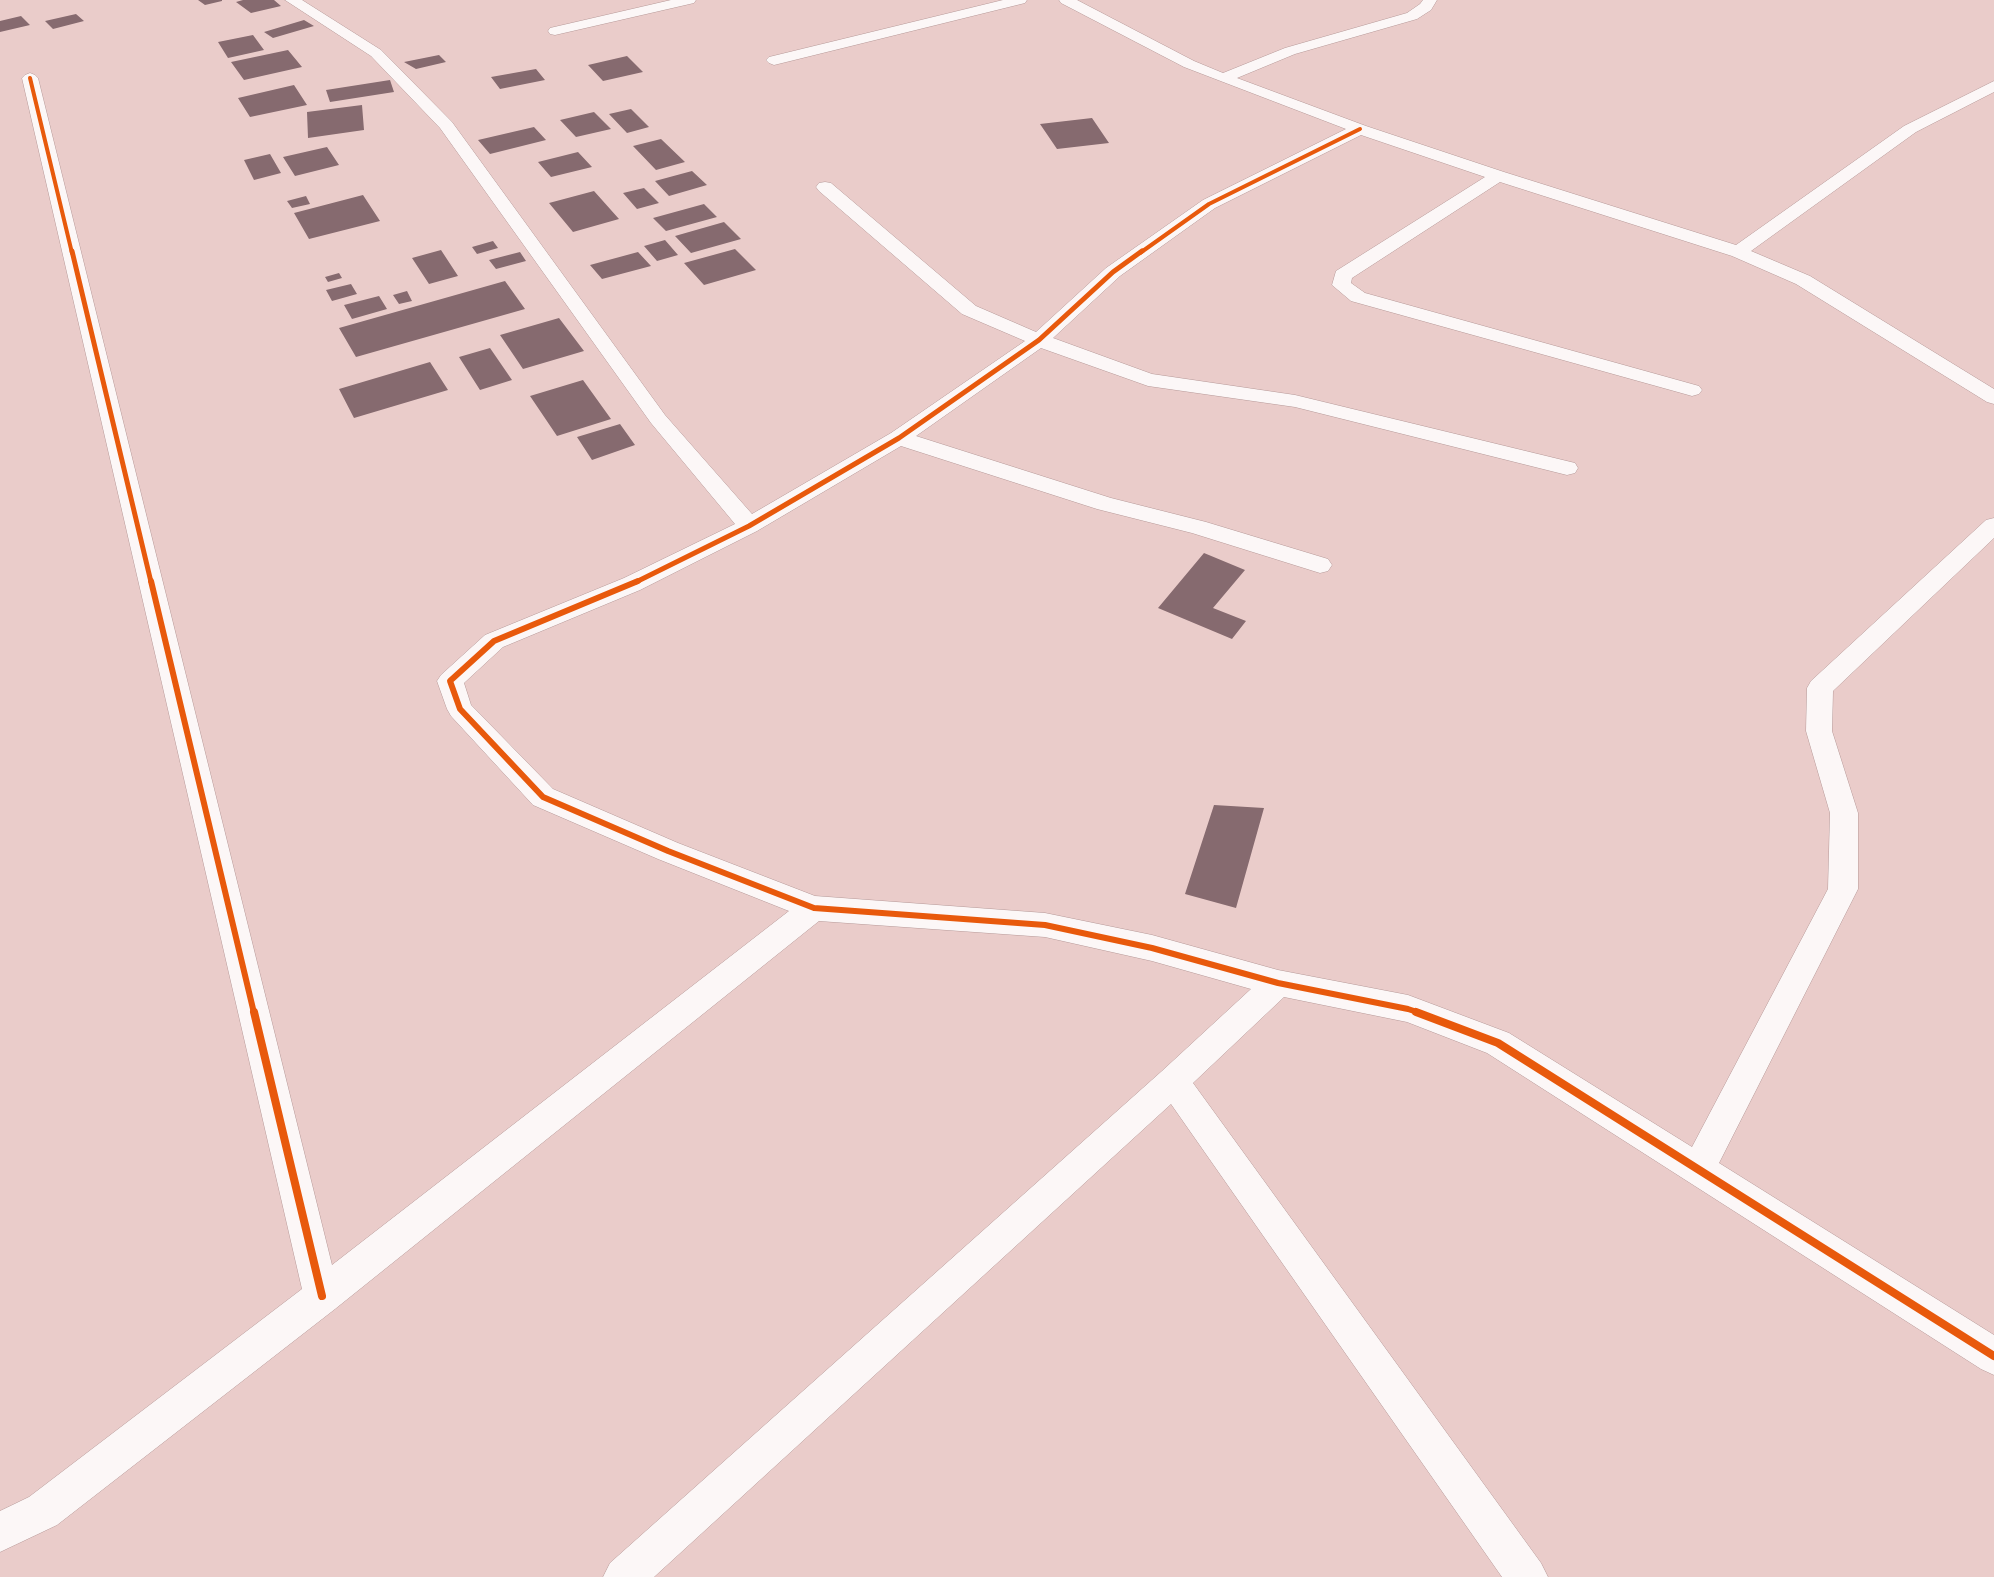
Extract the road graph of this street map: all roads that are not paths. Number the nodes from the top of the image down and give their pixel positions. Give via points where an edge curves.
1 (292, 0) edge
2 (689, 0) edge
3 (1020, 0) edge
4 (1066, 0) edge
5 (1430, 0) edge
6 (555, 31) dead end
7 (774, 60) dead end
8 (30, 78) dead end
9 (1223, 78) junction
10 (1994, 86) edge
11 (1360, 129) junction
12 (1498, 176) junction
13 (825, 187) dead end
14 (1738, 252) junction
15 (1039, 340) junction
16 (1692, 390) dead end
17 (1994, 398) edge
18 (899, 438) junction
19 (1567, 468) dead end
20 (1994, 525) edge
21 (749, 526) junction
22 (1320, 565) dead end
23 (814, 908) junction
24 (1278, 982) junction
25 (1173, 1081) junction
26 (1698, 1169) junction
27 (322, 1296) junction
28 (1994, 1356) edge
29 (0, 1532) edge
30 (624, 1577) edge
31 (1528, 1577) edge

1 - 21 street via 376,53 446,125 658,419
2 - 6 street
3 - 7 street
4 - 9 street via 1189,64
5 - 9 street via 1426,7 1412,16 1290,51
8 - 27 street
9 - 11 street
10 - 14 street via 1910,130
11 - 12 street
11 - 15 street via 1209,204 1113,272
12 - 14 street
12 - 16 street via 1343,275 1341,285 1358,297
13 - 15 street via 969,310
14 - 17 street via 1803,280
15 - 18 street
15 - 19 street via 1148,380 1295,402
18 - 21 street
18 - 22 street via 1105,504 1198,527
20 - 26 street via 1820,688 1819,731 1844,813 1843,889
21 - 23 street via 632,584 494,640 450,681 460,710 543,797 668,851
23 - 24 street via 1045,925 1152,948
23 - 27 street
24 - 25 street
24 - 26 street via 1408,1009 1498,1044
25 - 30 street
25 - 31 street
26 - 28 street
27 - 29 street via 44,1511

